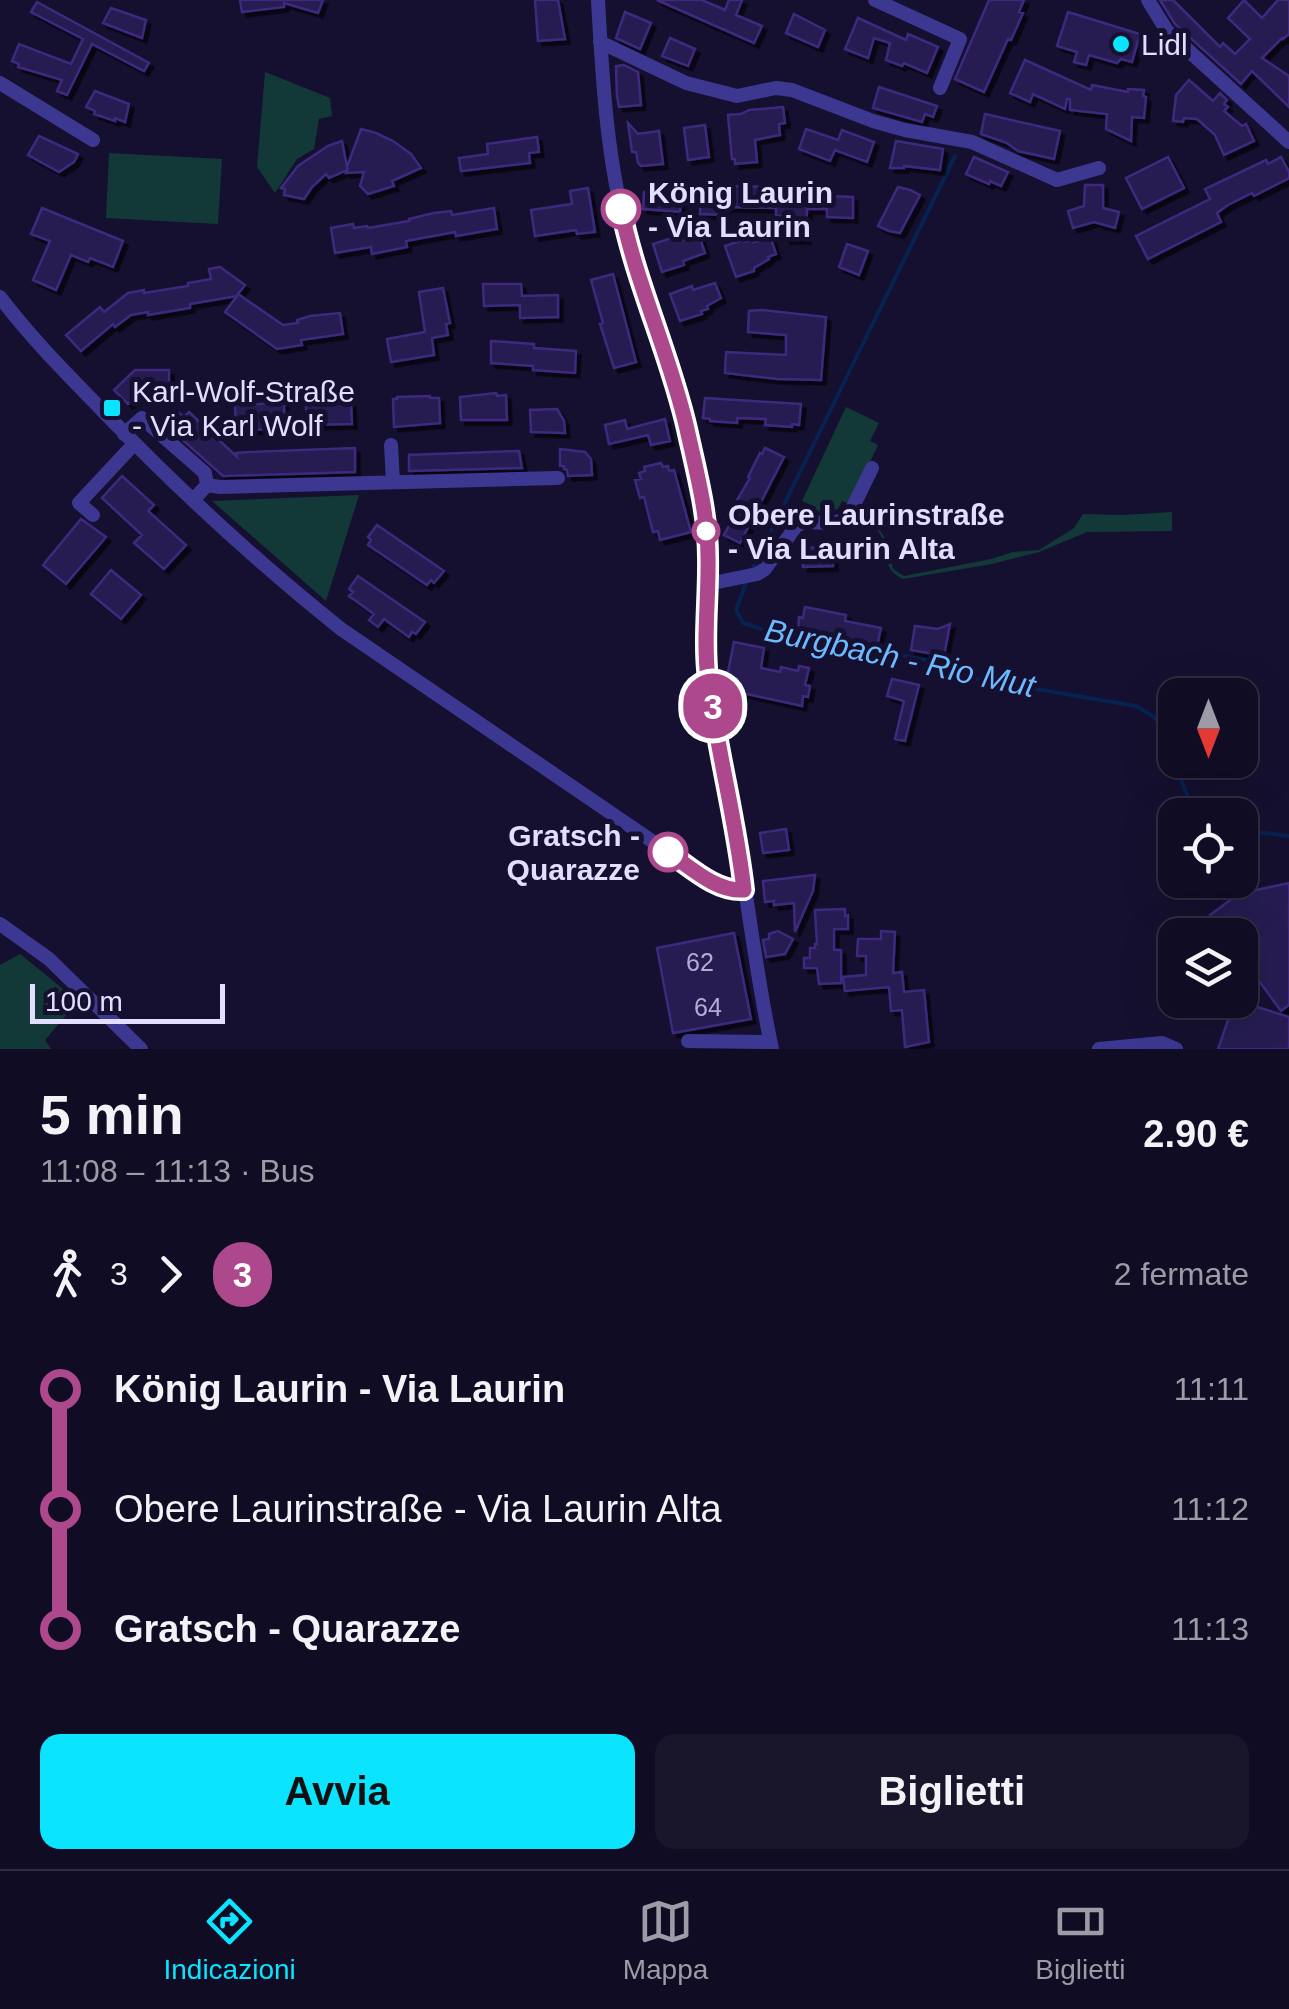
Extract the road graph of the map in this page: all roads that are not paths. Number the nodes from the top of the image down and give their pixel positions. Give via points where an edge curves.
1 (598, 0) edge
2 (875, 0) edge
3 (1148, 0) edge
4 (600, 42) junction
5 (0, 82) edge
6 (940, 88) dead end
7 (93, 140) dead end
8 (1289, 142) edge
9 (1100, 168) dead end
10 (0, 297) edge
11 (129, 439) junction
12 (392, 444) dead end
13 (872, 468) dead end
14 (558, 478) dead end
15 (393, 482) junction
16 (207, 485) junction
17 (193, 500) junction
18 (93, 515) dead end
19 (708, 584) junction
20 (744, 890) junction
21 (0, 924) edge
22 (688, 1041) dead end
23 (771, 1045) edge
24 (140, 1049) edge
25 (1099, 1049) edge
26 (1176, 1049) edge

1 - 4 street
2 - 6 street via 960,38
3 - 8 street via 1167,31
4 - 9 street via 686,82 737,96 792,90 873,121 972,142 1057,180
4 - 19 street via 621,209 686,425 706,532
5 - 7 street
10 - 11 street
11 - 16 street via 142,418 206,473
11 - 17 street
11 - 18 street via 80,503
12 - 15 street
13 - 19 street via 847,519 797,525 765,569
14 - 15 street
15 - 16 street
16 - 17 street
17 - 20 street via 342,630 712,882
19 - 20 street via 708,678
20 - 23 street
21 - 24 street via 49,960
22 - 23 street
25 - 26 street via 1162,1043

